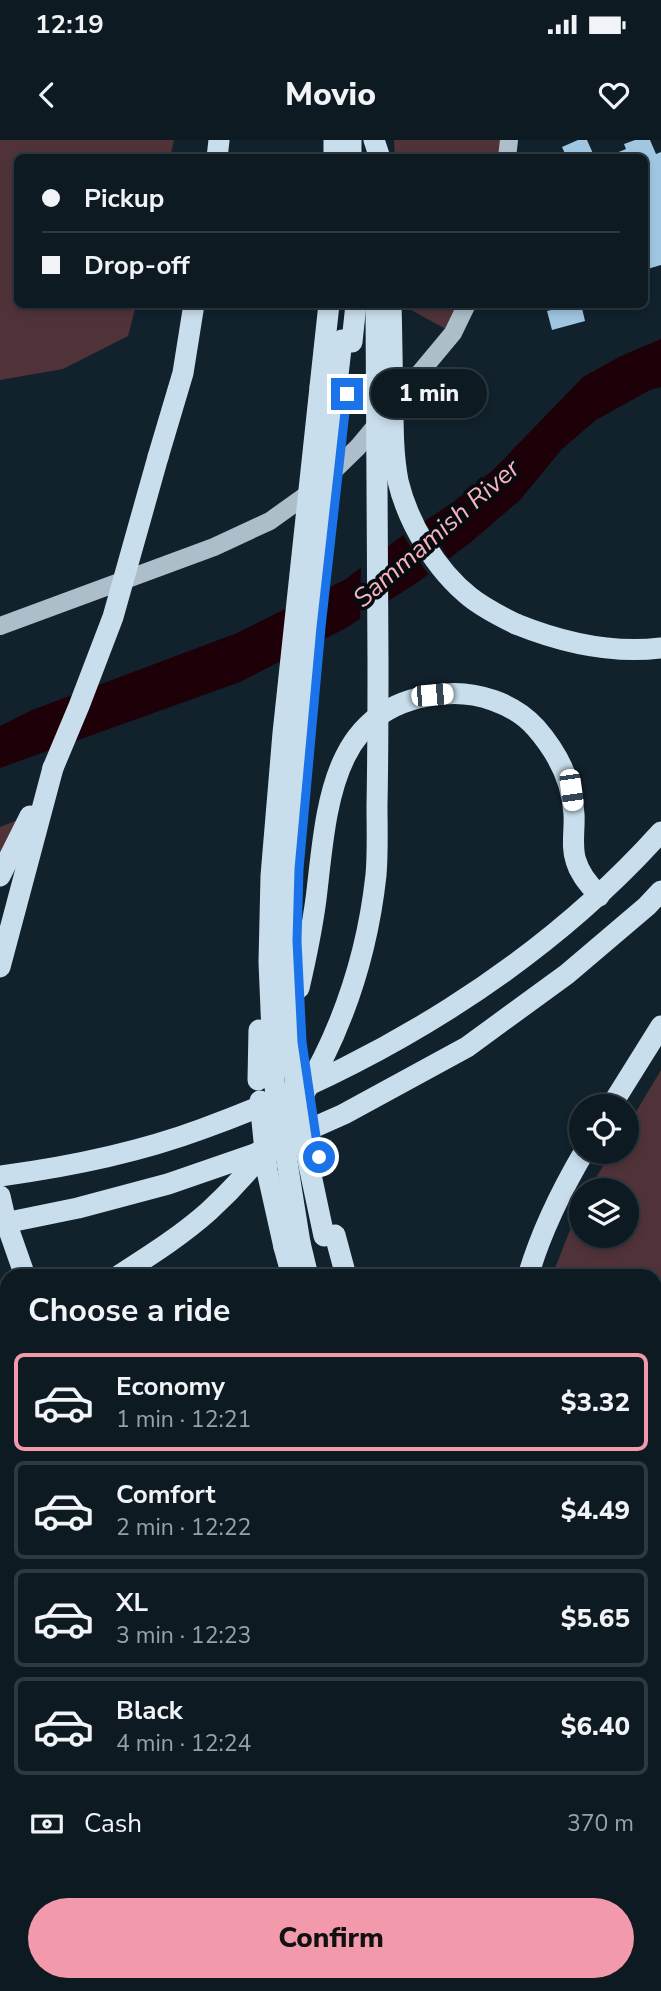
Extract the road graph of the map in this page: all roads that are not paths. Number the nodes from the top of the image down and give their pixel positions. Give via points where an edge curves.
1 (193, 308) edge
2 (316, 308) edge
3 (328, 308) edge
4 (345, 308) edge
5 (373, 308) edge
6 (375, 308) edge
7 (375, 308) edge
8 (465, 308) edge
9 (347, 341) junction
10 (316, 387) junction
11 (0, 626) edge
12 (661, 648) edge
13 (53, 768) junction
14 (661, 832) edge
15 (1, 874) edge
16 (661, 891) edge
17 (599, 896) junction
18 (0, 967) edge
19 (299, 988) junction
20 (661, 1026) edge
21 (618, 1094) edge
22 (577, 1164) edge
23 (0, 1176) edge
24 (0, 1196) edge
25 (3, 1223) edge
26 (330, 1236) junction
27 (292, 1245) junction
28 (22, 1269) edge
29 (129, 1269) edge
30 (292, 1269) edge
31 (304, 1269) edge
32 (334, 1269) edge
33 (343, 1269) edge
34 (530, 1269) edge

1 - 13 highway, bridge via 183,373 113,617
2 - 10 highway
3 - 10 highway
4 - 9 highway
5 - 9 highway
6 - 12 highway, bridge via 398,481 421,537 449,576 492,612 550,637 594,647
7 - 29 highway, bridge via 378,706 376,872 368,935 352,993 323,1062 291,1116 209,1211
8 - 11 main road via 453,333 358,447 316,488 270,521 239,537
9 - 19 highway via 299,869
9 - 26 highway, bridge via 291,797 286,934 294,1072 304,1142
10 - 27 highway, bridge via 266,808 260,910 258,1080 268,1171
13 - 15 highway
13 - 18 highway
14 - 17 highway
16 - 25 highway via 567,974 467,1047 344,1114 252,1155 167,1184
17 - 19 highway via 580,873 574,857 571,790 560,762 534,726 509,707 459,692 400,702 368,724 348,748 330,796 312,931
17 - 23 highway via 458,1003 369,1055 280,1098 200,1130 124,1153
19 - 26 highway via 302,1042
20 - 21 highway
22 - 34 highway
24 - 25 highway
25 - 28 highway
26 - 32 highway
26 - 33 highway
27 - 30 highway
27 - 31 highway

